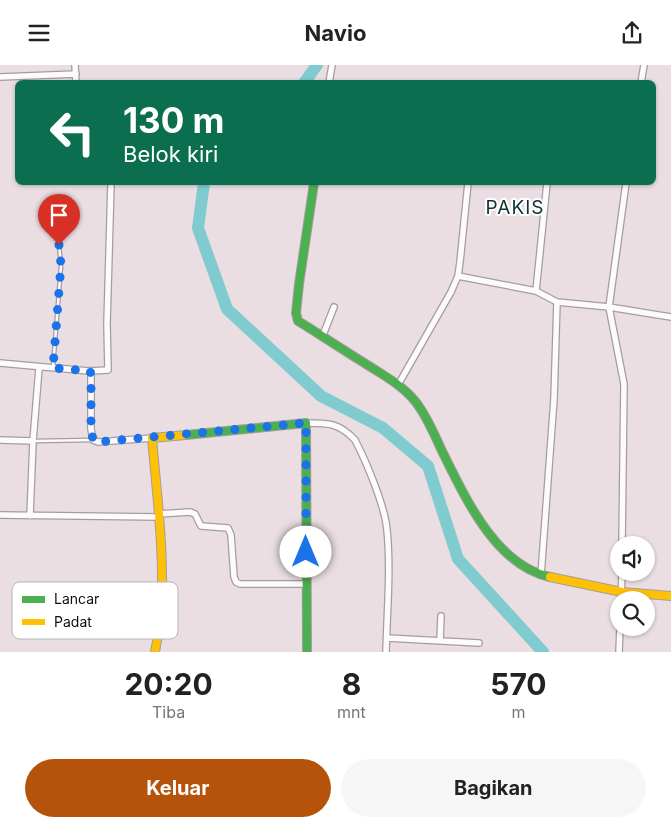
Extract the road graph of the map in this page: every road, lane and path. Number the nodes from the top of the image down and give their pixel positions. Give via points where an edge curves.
1 (75, 65) edge
2 (332, 65) edge
3 (644, 65) edge
4 (76, 74) junction
5 (0, 77) edge
6 (76, 80) edge
7 (330, 80) edge
8 (642, 80) edge
9 (111, 185) edge
10 (314, 185) edge
11 (468, 185) edge
12 (548, 185) edge
13 (626, 185) edge
14 (65, 197) dead end
15 (458, 276) junction
16 (536, 291) junction
17 (557, 302) junction
18 (334, 307) dead end
19 (610, 307) junction
20 (671, 317) edge
21 (323, 335) junction
22 (0, 363) edge
23 (40, 368) junction
24 (53, 368) junction
25 (90, 371) junction
26 (398, 385) junction
27 (306, 423) junction
28 (152, 438) junction
29 (0, 440) edge
30 (93, 440) junction
31 (33, 441) junction
32 (0, 515) edge
33 (30, 516) junction
34 (159, 516) junction
35 (622, 536) edge
36 (541, 575) junction
37 (161, 582) edge
38 (306, 585) junction
39 (610, 593) edge
40 (655, 596) edge
41 (671, 596) edge
42 (441, 616) dead end
43 (620, 636) edge
44 (387, 638) junction
45 (157, 639) edge
46 (440, 641) junction
47 (479, 643) dead end
48 (155, 652) edge
49 (306, 652) edge
50 (386, 652) edge
51 (619, 652) edge

1 - 4 street
2 - 7 street
3 - 8 street
4 - 5 street
4 - 6 street
9 - 25 street via 108,370
10 - 21 street via 296,313 300,322
11 - 15 street
12 - 16 street
13 - 19 street
14 - 24 lane via 59,245 61,265
15 - 16 street
15 - 26 street
16 - 17 street
17 - 19 street
17 - 36 street via 554,399
18 - 21 street
19 - 20 street
19 - 35 street via 624,384
21 - 26 street
22 - 23 street
23 - 24 street
23 - 31 street
24 - 25 street
25 - 30 street
26 - 36 street via 427,419 461,489 491,536 521,565
27 - 28 street
27 - 38 street
27 - 44 street via 339,426 348,432 361,451 387,528
28 - 30 street
28 - 34 street
29 - 31 street
30 - 31 lane
31 - 33 street
32 - 33 street
33 - 34 street
34 - 37 street
34 - 38 street via 190,512 195,514 201,526 228,528 234,577 240,584
36 - 39 street
38 - 49 street
40 - 41 street
42 - 46 street
43 - 51 street
44 - 46 street
44 - 50 street
45 - 48 street
46 - 47 street

